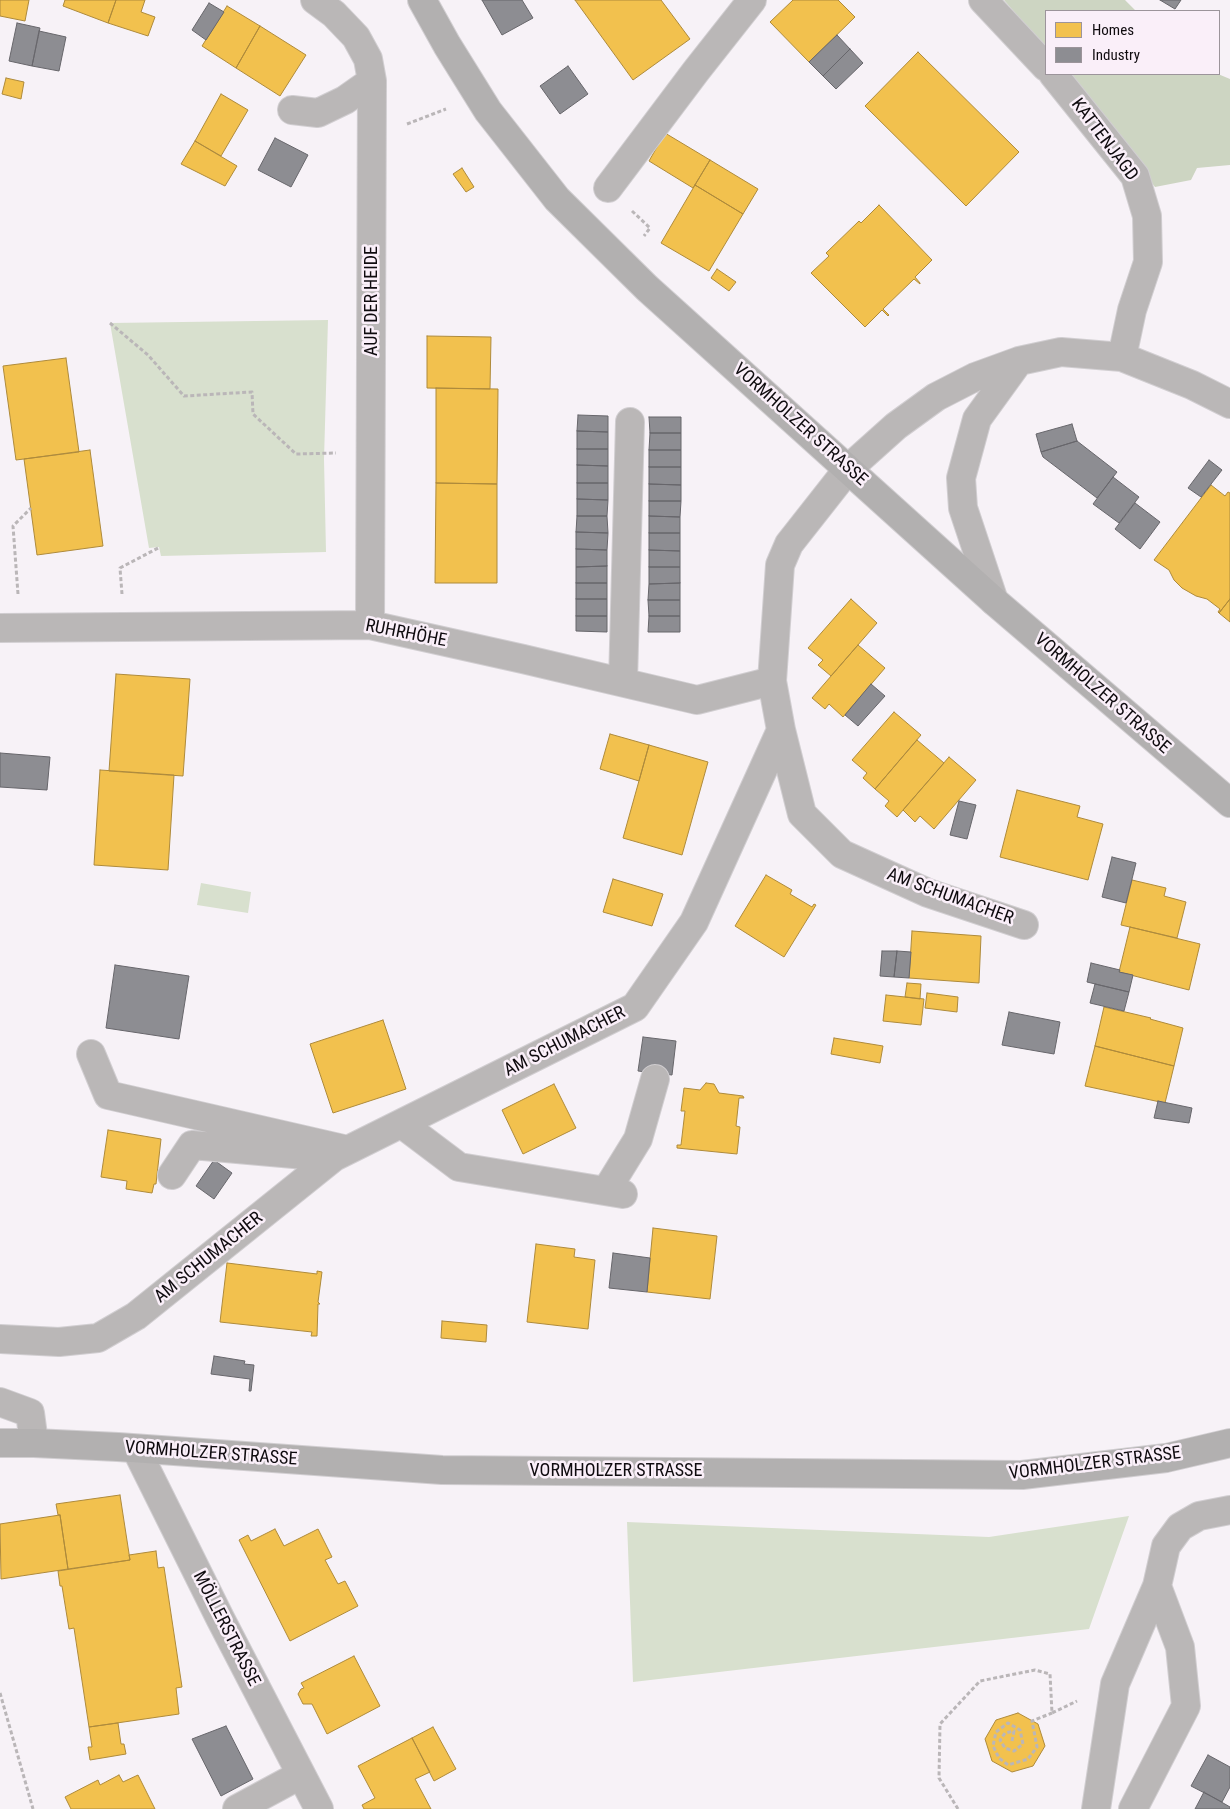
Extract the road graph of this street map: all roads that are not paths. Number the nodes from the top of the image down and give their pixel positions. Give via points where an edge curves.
1 (314, 0) edge
2 (422, 0) edge
3 (752, 0) edge
4 (983, 0) edge
5 (1045, 66) edge
6 (1054, 75) edge
7 (372, 81) junction
8 (292, 110) dead end
9 (608, 188) dead end
10 (1122, 357) junction
11 (1019, 361) junction
12 (1230, 404) edge
13 (630, 422) dead end
14 (848, 469) junction
15 (994, 601) junction
16 (370, 625) junction
17 (10, 628) edge
18 (772, 681) junction
19 (623, 682) junction
20 (781, 730) junction
21 (1230, 803) edge
22 (1024, 925) dead end
23 (91, 1054) dead end
24 (654, 1079) dead end
25 (402, 1124) junction
26 (341, 1154) junction
27 (172, 1175) dead end
28 (0, 1339) edge
29 (0, 1402) edge
30 (0, 1443) edge
31 (34, 1443) junction
32 (1230, 1444) edge
33 (136, 1449) junction
34 (1230, 1510) edge
35 (1157, 1586) junction
36 (300, 1775) junction
37 (237, 1809) edge
38 (319, 1809) edge
39 (1096, 1809) edge
40 (1133, 1809) edge

1 - 7 street, AUF DER HEIDE via 334,14 356,37 368,59
2 - 14 main road, VORMHOLZER STRASSE via 488,111 557,199 647,288
3 - 9 street
4 - 5 street
6 - 10 street, KATTENJAGD via 1135,176 1148,216 1148,262 1132,310
7 - 8 street via 345,100 318,113
7 - 16 street, AUF DER HEIDE
10 - 11 street, AM SCHUMACHER via 1061,352
10 - 12 street, AM SCHUMACHER
11 - 14 street, AM SCHUMACHER via 975,377 936,397 896,426
11 - 15 street via 977,420 961,478 963,508
13 - 19 street
14 - 15 main road, VORMHOLZER STRASSE
14 - 18 street, AM SCHUMACHER via 789,544 780,566
15 - 21 main road, VORMHOLZER STRASSE
16 - 17 street, RUHRHÖHE
16 - 19 street, RUHRHÖHE
18 - 19 street, RUHRHÖHE via 697,700
18 - 20 street, AM SCHUMACHER
20 - 22 street, AM SCHUMACHER via 802,814 842,854 928,893
20 - 25 street, AM SCHUMACHER via 694,922 635,1007
23 - 26 street via 108,1095
24 - 25 street via 638,1138 614,1193 460,1167
25 - 26 street, AM SCHUMACHER
26 - 27 street via 192,1145
26 - 28 street, AM SCHUMACHER via 136,1316 98,1338 59,1342
29 - 31 street via 30,1413
30 - 31 main road, VORMHOLZER STRASSE
31 - 33 main road, VORMHOLZER STRASSE
32 - 33 main road, VORMHOLZER STRASSE via 1166,1458 1022,1475 442,1470
33 - 36 street, MÖLLERSTRASSE
34 - 35 street via 1199,1516 1180,1527 1166,1546
35 - 39 street via 1115,1684
35 - 40 street via 1180,1647 1186,1706
36 - 37 street
36 - 38 street, MÖLLERSTRASSE

